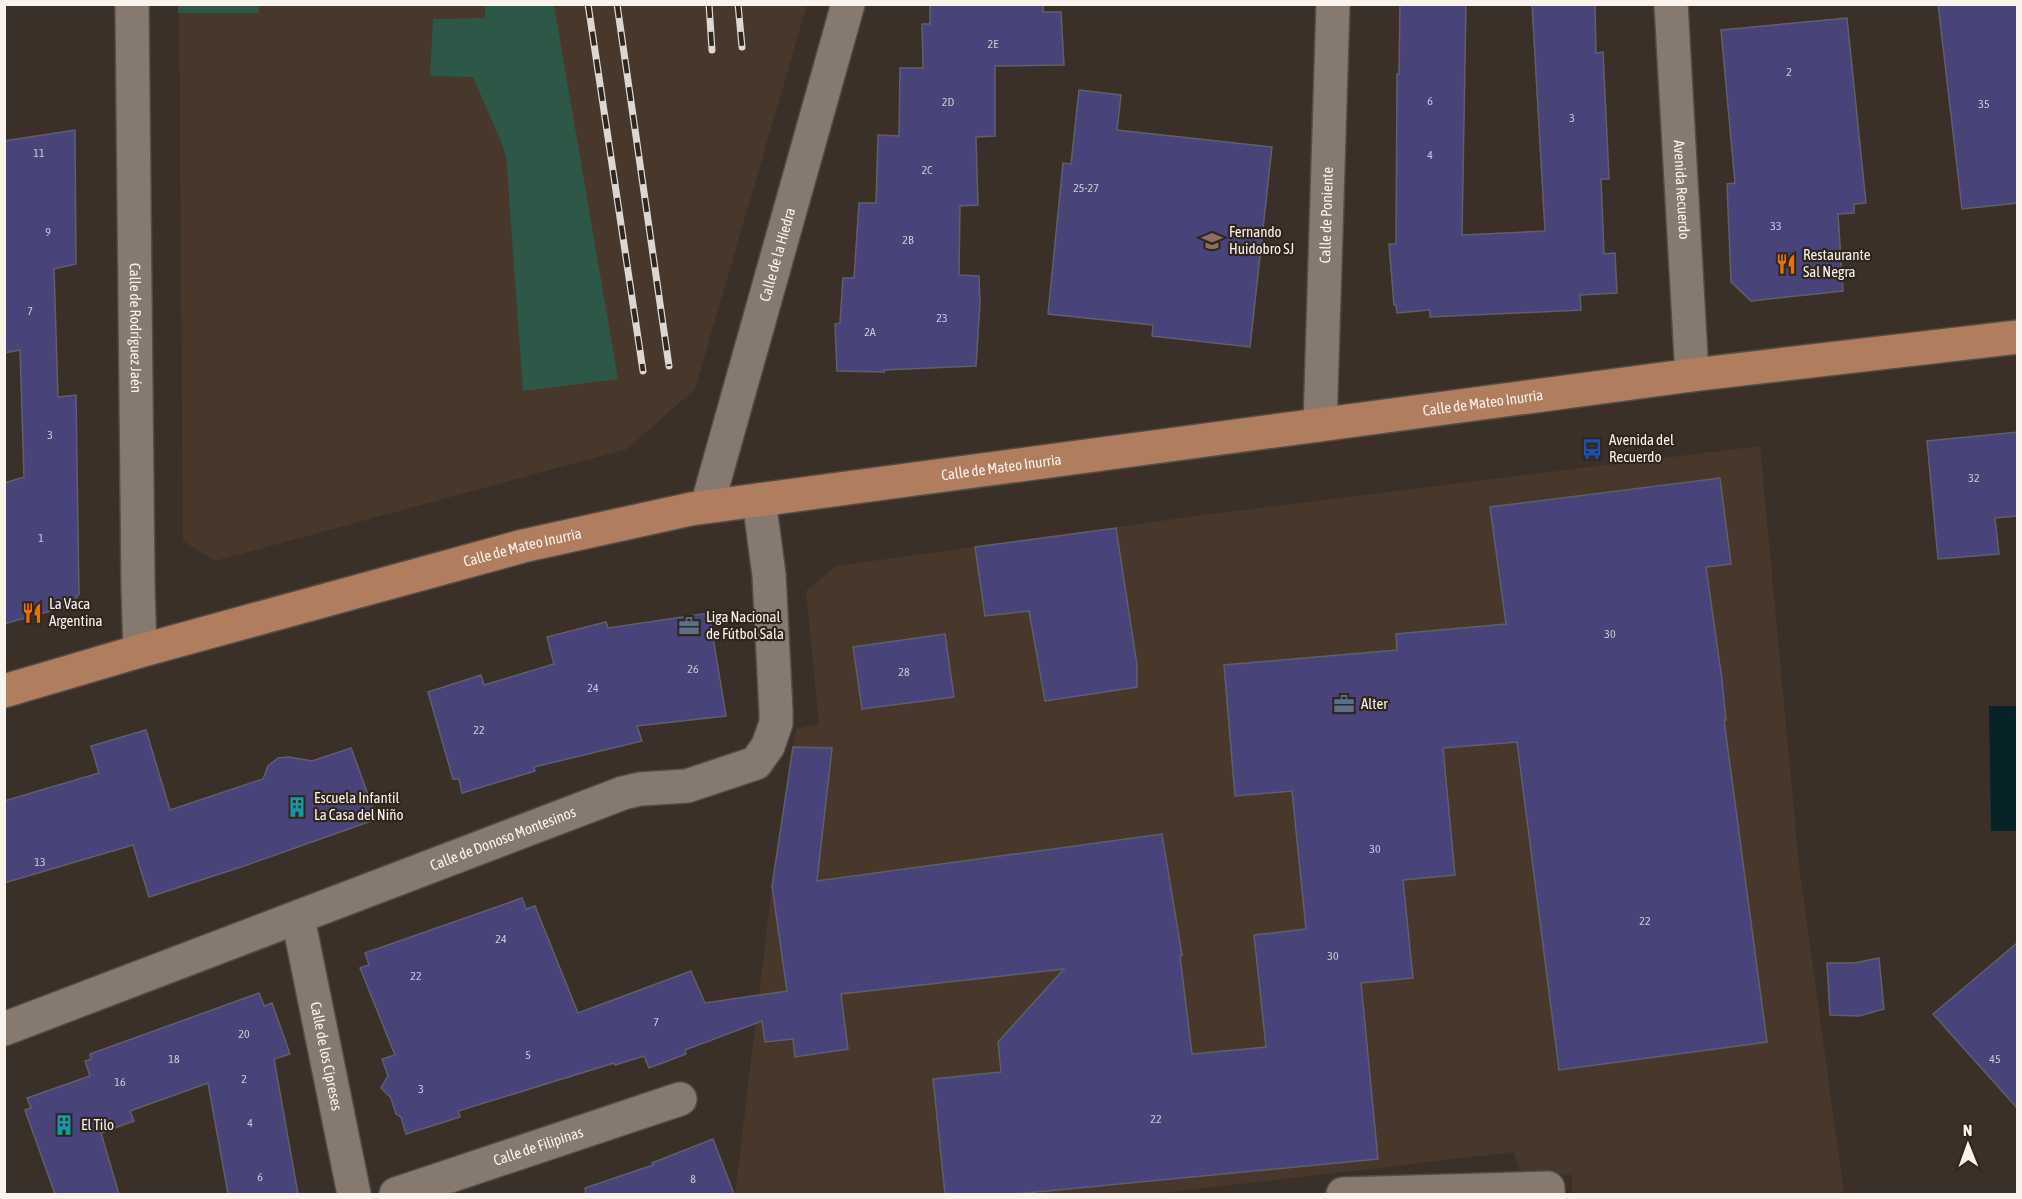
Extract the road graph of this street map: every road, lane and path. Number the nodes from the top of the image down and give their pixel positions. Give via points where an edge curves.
1 (132, 4) edge
2 (848, 4) edge
3 (1333, 4) edge
4 (1671, 4) edge
5 (2018, 337) edge
6 (1692, 375) junction
7 (1320, 424) junction
8 (759, 500) junction
9 (707, 506) junction
10 (140, 651) junction
11 (4, 691) edge
12 (298, 918) junction
13 (4, 1029) edge
14 (680, 1099) dead end
15 (354, 1194) edge
16 (396, 1194) edge
17 (1343, 1194) edge
18 (1548, 1194) edge

1 - 10 street, Calle de Rodríguez Jaén
2 - 9 street, Calle de la Hiedra
3 - 7 street, Calle de Poniente
4 - 6 street, Avenida Recuerdo
5 - 6 main road, Calle de Mateo Inurria
6 - 7 main road, Calle de Mateo Inurria
7 - 8 main road, Calle de Mateo Inurria
8 - 9 main road, Calle de Mateo Inurria
8 - 12 street, Calle de Donoso Montesinos via 769,575 776,723 768,746 756,763 687,786 623,793
9 - 10 main road, Calle de Mateo Inurria via 523,546
10 - 11 main road, Calle de Mateo Inurria
12 - 13 street, Calle de Donoso Montesinos
12 - 15 street, Calle de los Cipreses
14 - 16 street, Calle de Filipinas
17 - 18 street via 1548,1188

